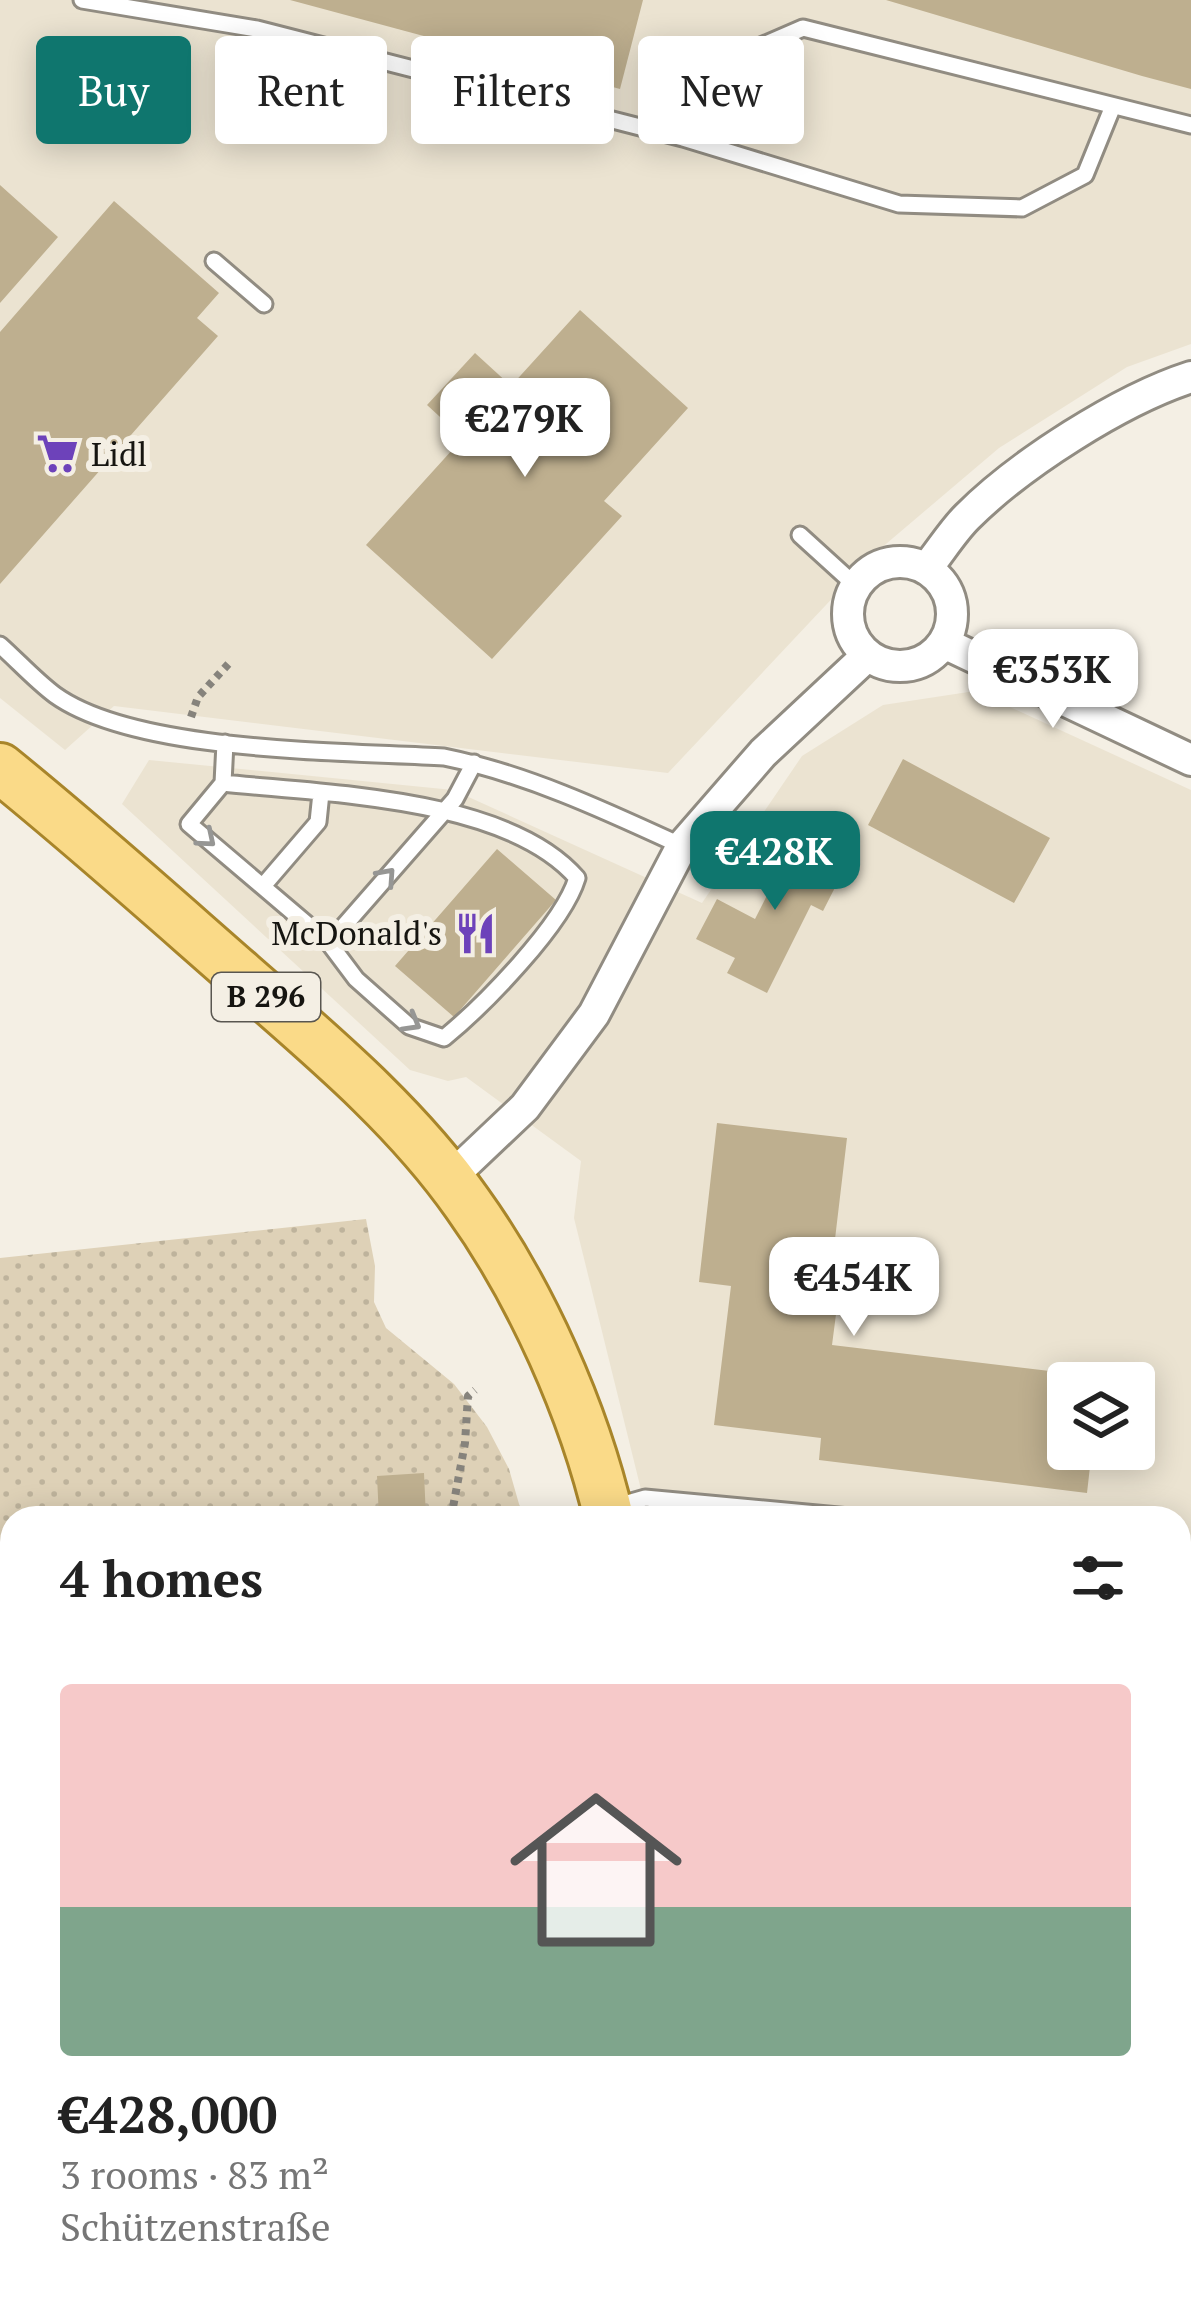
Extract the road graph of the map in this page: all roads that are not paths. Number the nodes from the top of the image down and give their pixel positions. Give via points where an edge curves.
1 (82, 0) edge
2 (784, 36) edge
3 (1113, 106) junction
4 (1191, 124) edge
5 (638, 127) edge
6 (695, 144) edge
7 (214, 261) dead end
8 (264, 304) dead end
9 (1191, 377) edge
10 (800, 535) dead end
11 (926, 568) junction
12 (855, 585) junction
13 (944, 643) junction
14 (0, 645) edge
15 (868, 655) junction
16 (225, 743) junction
17 (1191, 760) edge
18 (474, 763) junction
19 (0, 768) edge
20 (223, 783) junction
21 (321, 794) junction
22 (446, 810) junction
23 (682, 846) junction
24 (263, 886) junction
25 (329, 943) junction
26 (449, 1179) junction
27 (605, 1506) edge
28 (626, 1506) edge
29 (732, 1506) edge

1 - 5 lane via 257,29
2 - 3 lane via 803,28
3 - 4 lane
3 - 6 lane via 1085,175 1022,208 899,204
7 - 8 lane
9 - 11 street via 1059,444 967,517
10 - 12 lane
11 - 12 street via 896,561
11 - 13 street via 949,594
12 - 15 street via 847,615
13 - 15 street via 916,664
13 - 17 street
14 - 16 lane via 74,705
15 - 23 street via 763,753
16 - 18 lane
16 - 20 lane
18 - 22 lane
18 - 23 lane
19 - 26 main road, B 296 via 352,1073
20 - 21 lane
20 -> 24 lane via 189,824
21 - 22 lane
21 - 24 lane via 318,822
25 -> 22 lane
25 -> 22 lane via 409,1026 444,1038 486,1004 570,902 577,878 531,841
23 - 26 street via 594,1014 525,1107
24 - 25 lane
26 - 27 main road, B 296 via 540,1325
28 - 29 lane via 646,1498

